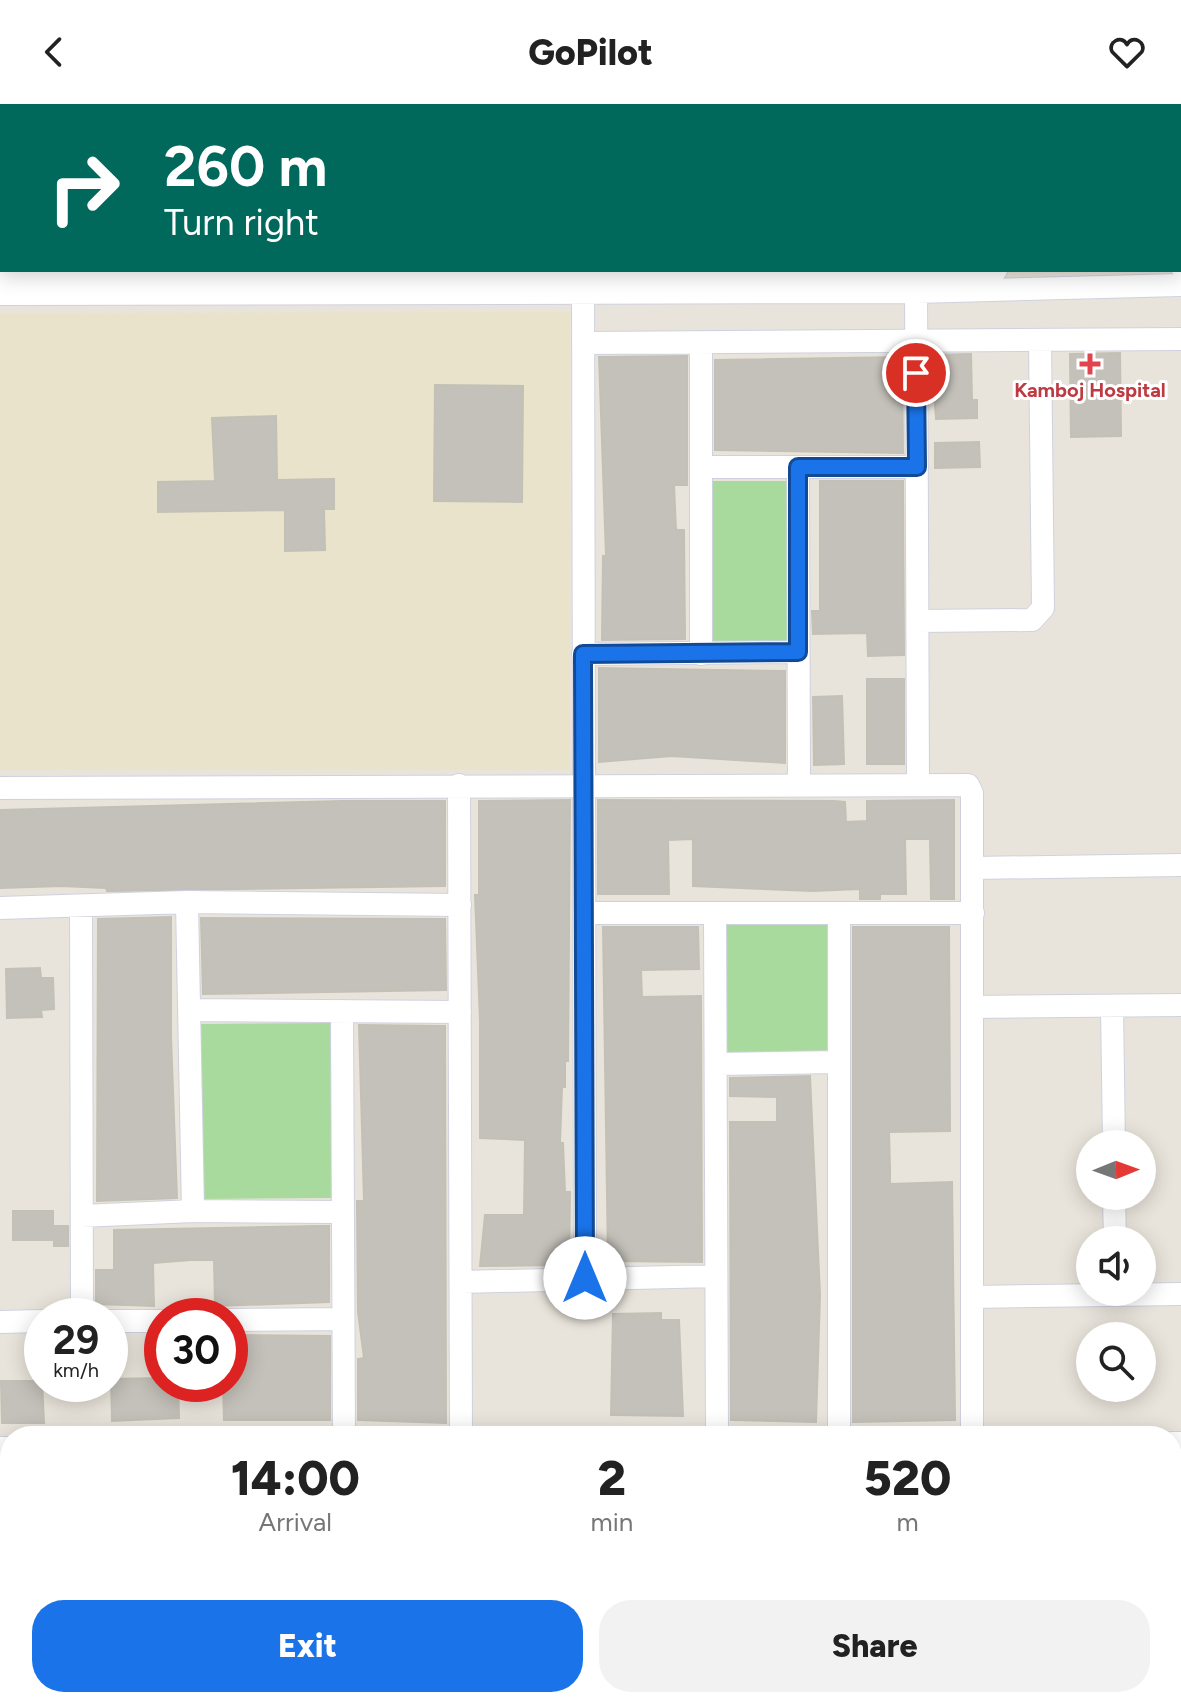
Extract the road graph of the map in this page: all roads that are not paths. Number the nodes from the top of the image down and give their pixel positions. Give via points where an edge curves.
1 (608, 272) edge
2 (783, 272) edge
3 (983, 272) edge
4 (0, 276) edge
5 (135, 279) edge
6 (583, 282) junction
7 (916, 282) junction
8 (1181, 285) edge
9 (0, 294) edge
10 (1181, 339) edge
11 (1040, 341) junction
12 (916, 342) junction
13 (583, 343) junction
14 (701, 343) junction
15 (701, 467) junction
16 (798, 467) junction
17 (917, 467) junction
18 (918, 621) junction
19 (798, 652) junction
20 (583, 654) junction
21 (701, 654) junction
22 (918, 782) junction
23 (799, 783) junction
24 (584, 784) junction
25 (459, 785) junction
26 (0, 788) edge
27 (1181, 865) edge
28 (973, 868) junction
29 (187, 902) junction
30 (460, 905) junction
31 (81, 907) junction
32 (0, 908) edge
33 (584, 913) junction
34 (715, 913) junction
35 (839, 913) junction
36 (973, 913) junction
37 (1181, 1005) edge
38 (972, 1007) junction
39 (1112, 1007) junction
40 (190, 1010) junction
41 (342, 1011) junction
42 (460, 1012) junction
43 (839, 1062) junction
44 (716, 1064) junction
45 (1114, 1130) edge
46 (193, 1211) junction
47 (342, 1212) junction
48 (82, 1216) junction
49 (716, 1276) junction
50 (585, 1278) junction
51 (461, 1282) junction
52 (1156, 1294) edge
53 (1181, 1294) edge
54 (1076, 1295) edge
55 (972, 1297) junction
56 (82, 1298) edge
57 (343, 1319) junction
58 (248, 1320) edge
59 (24, 1321) edge
60 (0, 1322) edge
61 (344, 1426) edge
62 (461, 1426) edge
63 (717, 1426) edge
64 (839, 1426) edge
65 (972, 1426) edge

1 - 6 street
2 - 7 street
3 - 7 street
4 - 5 street
5 - 6 street
5 - 9 street
6 - 7 street
6 - 13 street
7 - 8 street
7 - 12 street
10 - 11 street
11 - 12 street
11 - 18 street via 1043,608 1032,620
12 - 14 street
12 - 17 street
13 - 14 street
13 - 20 street
14 - 15 street
15 - 16 street
15 - 21 street
16 - 17 street
16 - 19 street
17 - 18 street
18 - 22 street
19 - 21 street
19 - 23 street
20 - 21 street
20 - 24 street
22 - 23 street
22 - 28 street via 968,785
23 - 24 street
24 - 25 street
24 - 33 street
25 - 26 street
25 - 30 street
27 - 28 street
28 - 36 street
29 - 30 street
29 - 31 street
29 - 40 street
30 - 42 street
31 - 32 street
31 - 48 street
33 - 34 street
33 - 50 street
34 - 35 street
34 - 44 street
35 - 36 street
35 - 43 street
36 - 38 street
37 - 39 street
38 - 39 street
38 - 55 street
39 - 45 street
40 - 41 street
40 - 46 street
41 - 42 street
41 - 47 street
42 - 51 street
43 - 44 street
43 - 64 street
44 - 49 street
46 - 47 street
46 - 48 street
47 - 57 street
48 - 56 street
49 - 50 street
49 - 63 street
50 - 51 street
51 - 62 street
52 - 53 street
54 - 55 street
55 - 65 street
57 - 58 street
57 - 61 street
59 - 60 street

